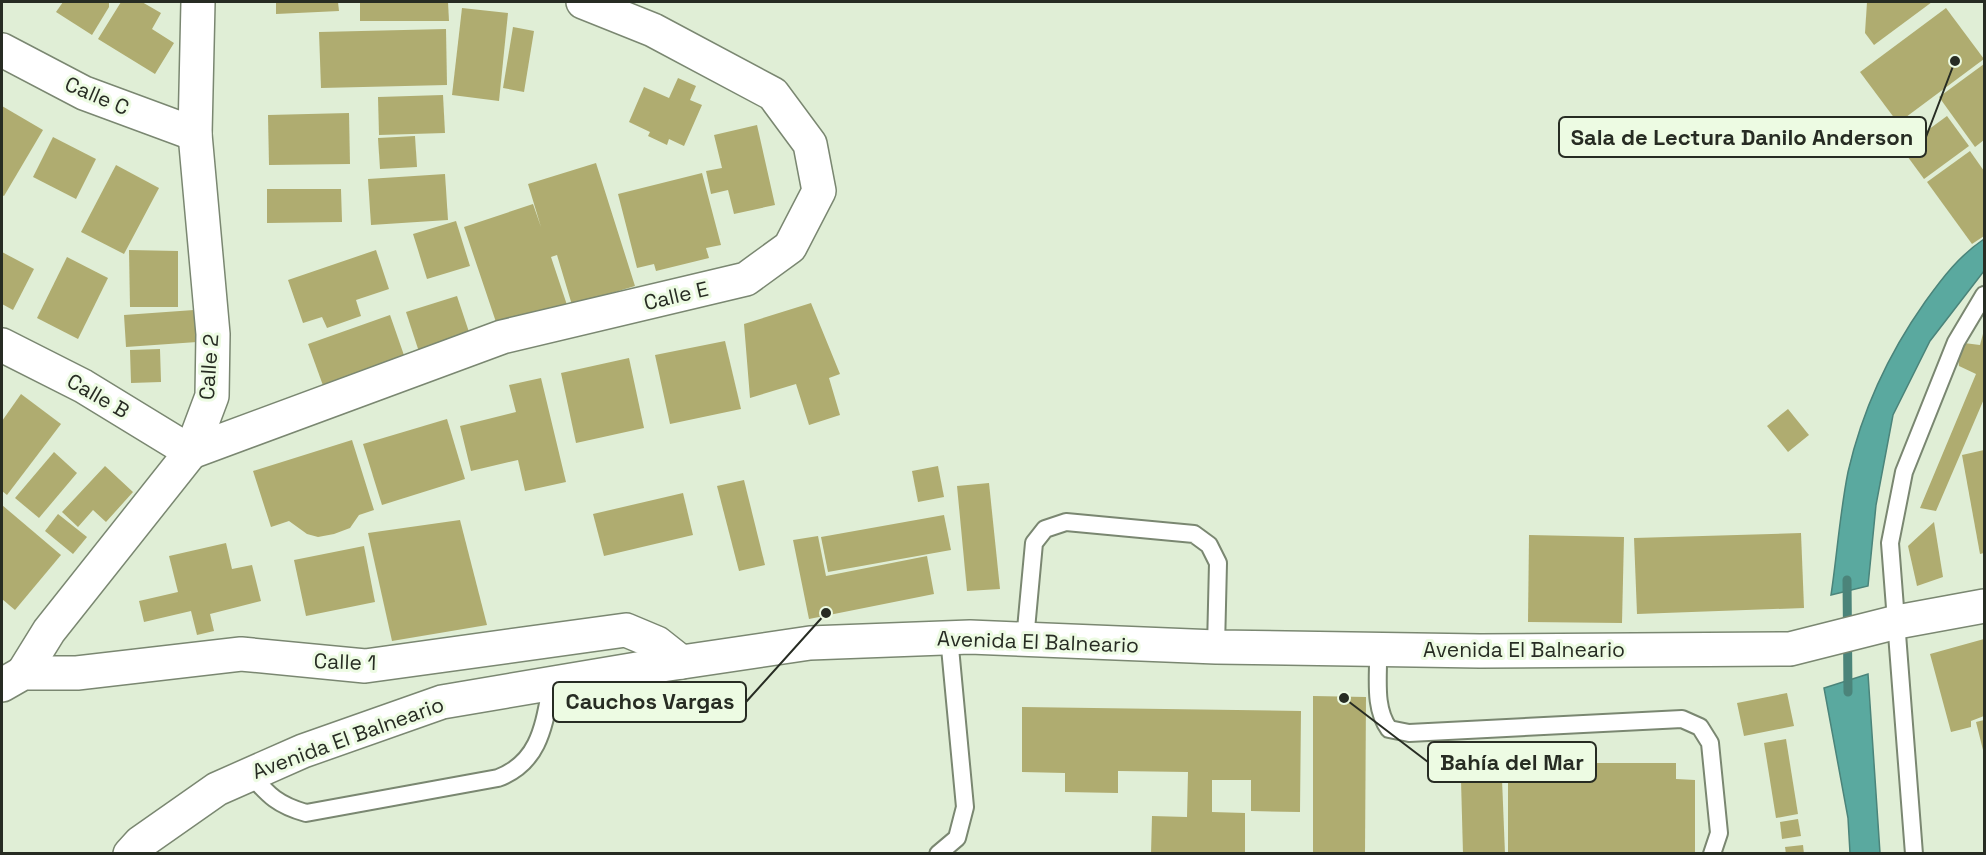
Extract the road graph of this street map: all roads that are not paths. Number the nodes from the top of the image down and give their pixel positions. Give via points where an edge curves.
1 (198, 2) edge
2 (583, 2) edge
3 (2, 50) edge
4 (195, 134) junction
5 (1984, 295) edge
6 (2, 345) edge
7 (191, 452) junction
8 (1984, 606) edge
9 (1885, 625) junction
10 (950, 637) junction
11 (1024, 640) junction
12 (1216, 648) junction
13 (1378, 649) junction
14 (681, 662) junction
15 (12, 679) edge
16 (552, 683) junction
17 (250, 774) junction
18 (130, 854) edge
19 (938, 854) edge
20 (1712, 854) edge
21 (1914, 854) edge

1 - 4 street, Calle 2
2 - 7 street, Calle E via 653,30 773,94 810,144 819,191 790,247 746,279 502,337
3 - 4 street, Calle C via 84,93
4 - 7 street, Calle 2 via 213,334 212,396
5 - 9 lane via 1956,342 1904,472 1890,543
6 - 7 street, Calle B via 83,386
7 - 15 street, Calle 2
8 - 9 street, Avenida El Balneario
9 - 13 street, Avenida El Balneario via 1790,650
9 - 21 lane
10 - 11 street, Avenida El Balneario
10 - 14 street, Avenida El Balneario via 810,643
10 - 19 lane via 965,807 957,838
11 - 12 street, Avenida El Balneario
11 - 12 lane via 1034,543 1045,529 1066,522 1194,534 1209,545 1218,563
12 - 13 street, Avenida El Balneario
13 - 20 lane via 1379,705 1381,718 1389,729 1409,733 1682,720 1700,727 1710,742 1719,832
14 - 15 street, Calle 1 via 657,643 626,630 365,666 241,654
14 - 16 street, Avenida El Balneario
16 - 17 street, Avenida El Balneario via 442,702
16 - 17 lane via 535,750 518,768 498,778 306,813 284,806
17 - 18 street, Avenida El Balneario via 217,789

